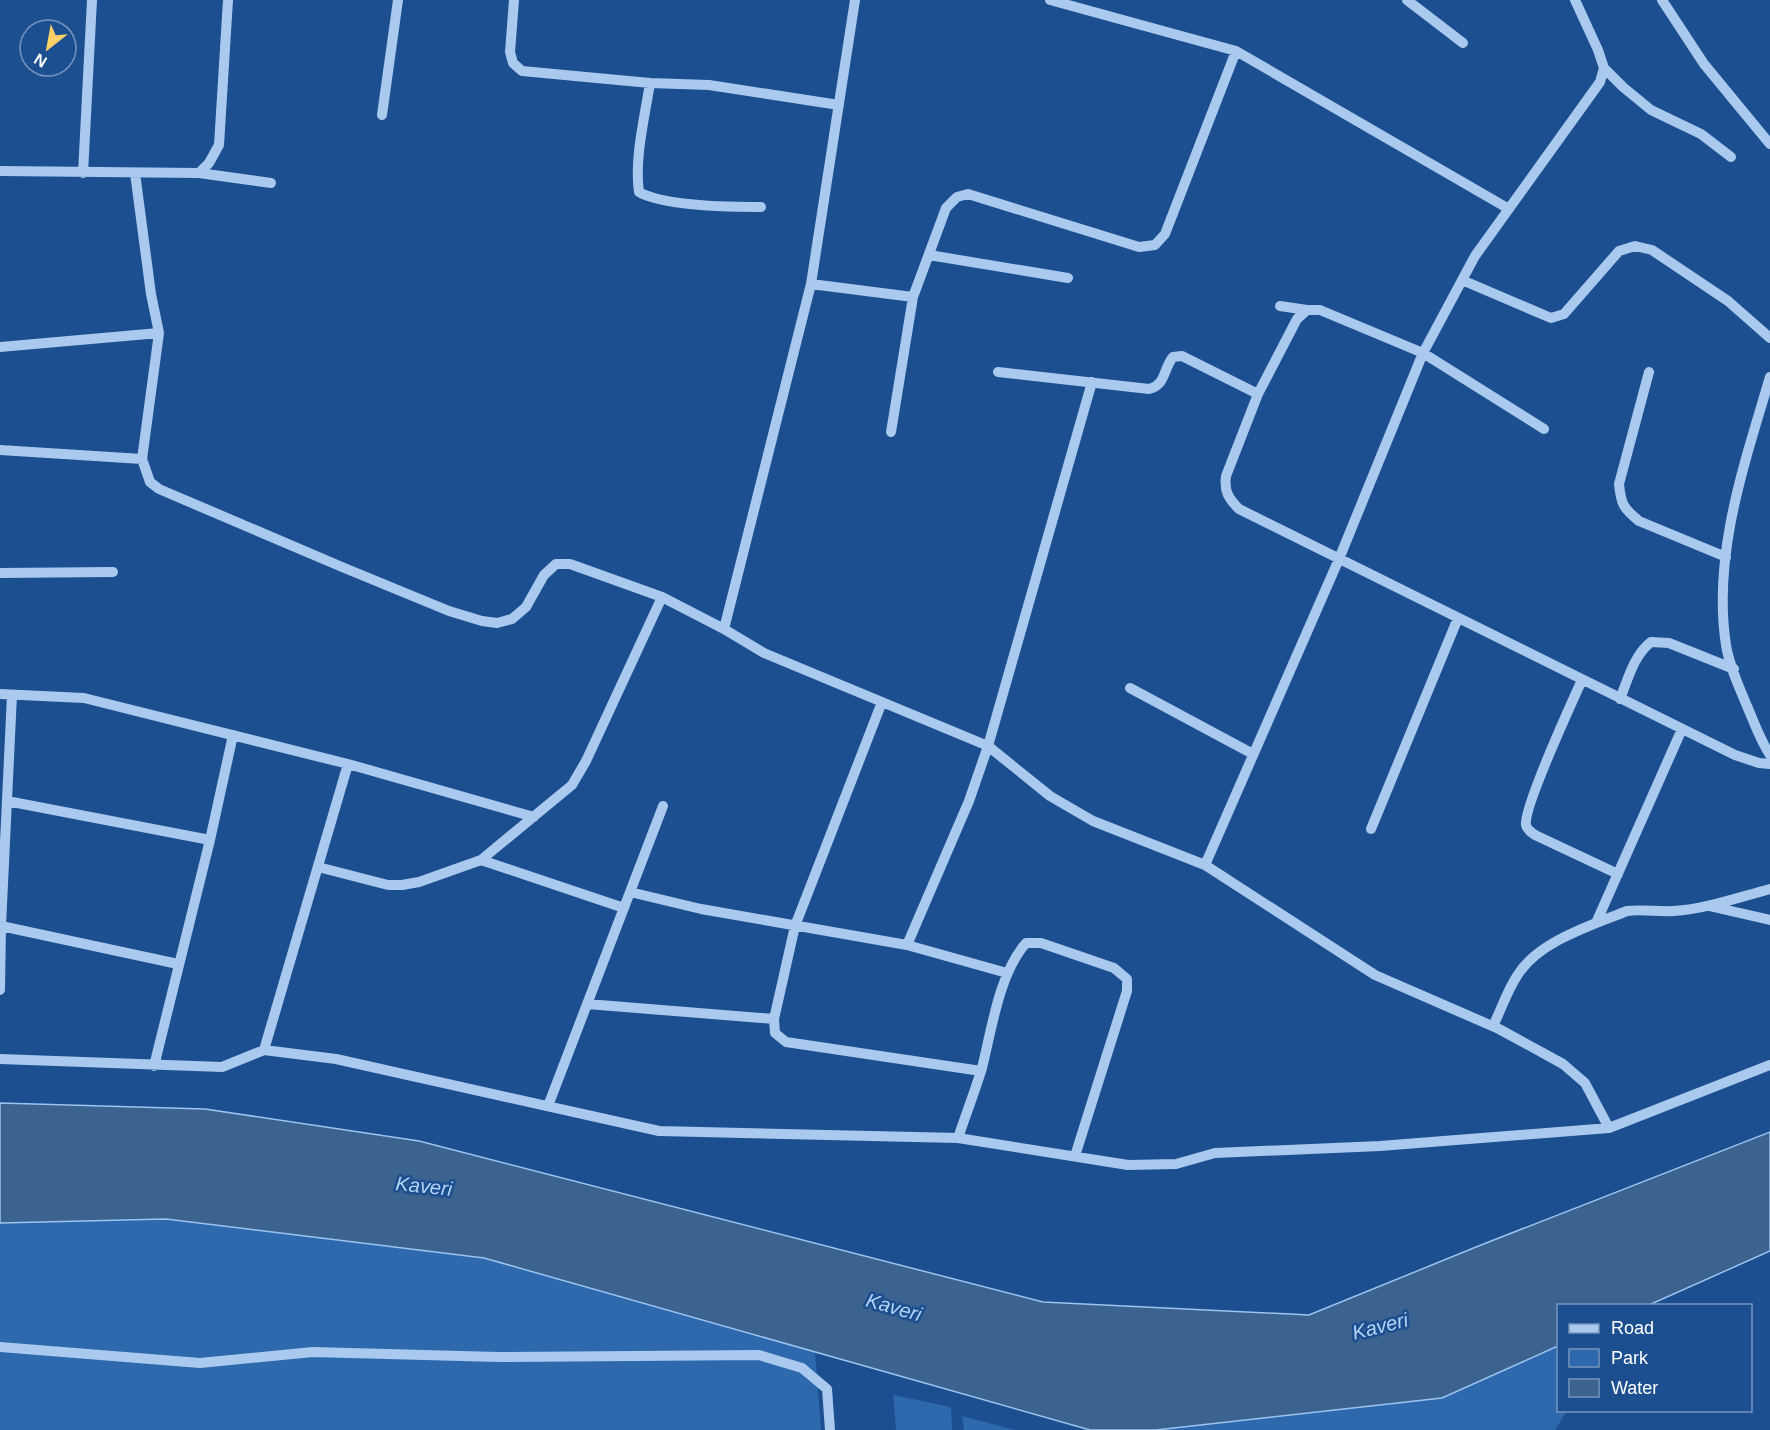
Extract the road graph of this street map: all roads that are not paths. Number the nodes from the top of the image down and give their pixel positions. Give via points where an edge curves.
1 (92, 0) edge
2 (228, 0) edge
3 (398, 0) edge
4 (514, 0) edge
5 (855, 0) edge
6 (1050, 0) edge
7 (1407, 0) edge
8 (1575, 0) edge
9 (1662, 0) edge
10 (1463, 43) dead end
11 (1236, 51) junction
12 (1604, 68) junction
13 (650, 83) junction
14 (839, 105) junction
15 (382, 115) dead end
16 (1770, 144) edge
17 (1731, 157) dead end
18 (0, 171) edge
19 (83, 173) junction
20 (135, 173) junction
21 (199, 173) junction
22 (271, 183) dead end
23 (760, 207) dead end
24 (1509, 209) junction
25 (929, 255) junction
26 (1068, 278) dead end
27 (1462, 280) junction
28 (811, 284) junction
29 (913, 297) junction
30 (1280, 306) dead end
31 (1307, 310) junction
32 (159, 333) junction
33 (1770, 338) edge
34 (0, 347) edge
35 (1423, 353) junction
36 (998, 372) dead end
37 (1649, 372) dead end
38 (1770, 377) edge
39 (1092, 382) junction
40 (1258, 394) junction
41 (1544, 429) dead end
42 (891, 432) dead end
43 (0, 450) edge
44 (142, 459) junction
45 (1726, 556) junction
46 (1339, 559) junction
47 (113, 572) dead end
48 (0, 573) edge
49 (662, 597) junction
50 (1458, 618) junction
51 (724, 629) junction
52 (1734, 669) junction
53 (1582, 680) junction
54 (1130, 688) dead end
55 (0, 694) edge
56 (12, 695) junction
57 (1620, 699) junction
58 (882, 702) junction
59 (1682, 729) junction
60 (233, 735) junction
61 (988, 746) junction
62 (1254, 754) junction
63 (1770, 755) edge
64 (348, 764) junction
65 (1770, 764) edge
66 (7, 801) junction
67 (663, 806) dead end
68 (534, 817) junction
69 (1371, 829) dead end
70 (210, 840) junction
71 (481, 860) junction
72 (1205, 865) junction
73 (318, 867) junction
74 (1618, 874) junction
75 (1770, 889) edge
76 (630, 892) junction
77 (1707, 906) junction
78 (624, 909) junction
79 (1770, 920) edge
80 (1596, 923) junction
81 (1, 926) edge
82 (795, 926) junction
83 (907, 945) junction
84 (178, 964) junction
85 (1007, 973) junction
86 (0, 990) edge
87 (587, 1004) junction
88 (774, 1020) junction
89 (1493, 1026) junction
90 (264, 1050) junction
91 (0, 1059) edge
92 (1770, 1065) edge
93 (154, 1066) junction
94 (981, 1071) junction
95 (548, 1106) junction
96 (1609, 1128) junction
97 (958, 1138) junction
98 (1075, 1156) junction
99 (0, 1347) edge
100 (830, 1430) edge

1 - 19 street
2 - 21 street via 219,145
3 - 15 street
4 - 13 street via 510,52 513,63 522,70
5 - 14 street
6 - 11 street
7 - 10 street
8 - 12 street
9 - 16 street via 1704,64
11 - 24 street
11 - 25 street via 1165,234 1155,245 1139,247 968,194 957,196 946,208
12 - 17 street via 1651,110 1701,134
12 - 24 street via 1588,101
13 - 14 street via 720,87
13 - 23 street via 637,181 639,192 658,200
14 - 28 street
18 - 19 street
19 - 20 street
20 - 21 street
20 - 32 street
21 - 22 street
24 - 27 street
25 - 26 street
25 - 29 street
27 - 33 street via 1551,318 1564,314 1619,250 1635,246 1652,250 1728,301
27 - 35 street
28 - 29 street
28 - 51 street
29 - 42 street
30 - 31 street
31 - 35 street via 1320,310
31 - 40 street via 1297,319
32 - 34 street
32 - 44 street
35 - 41 street
35 - 46 street
36 - 39 street
37 - 45 street via 1619,484 1620,501 1639,521
38 - 45 street via 1744,469
39 - 40 street via 1157,387 1167,364 1173,357 1182,356
39 - 61 street
40 - 46 street via 1224,489 1239,509
43 - 44 street
44 - 49 street via 150,482 159,489 482,621 512,619 526,607 544,575 556,564 570,564
45 - 52 street via 1726,647
46 - 50 street
46 - 62 street
47 - 48 street
49 - 51 street
49 - 68 street via 586,761 572,785
50 - 53 street
50 - 69 street
51 - 58 street via 764,653
52 - 57 street via 1669,643 1651,642 1638,655
52 - 63 street
53 - 57 street
53 - 74 street via 1530,802 1526,825 1535,835
54 - 62 street
55 - 56 street
56 - 60 street via 84,698
56 - 66 street
57 - 59 street
58 - 61 street
58 - 82 street
59 - 65 street via 1735,755
59 - 74 street
60 - 64 street
60 - 70 street
61 - 72 street via 1050,796 1093,821
61 - 83 street via 969,801
62 - 72 street
64 - 68 street
64 - 73 street
66 - 70 street
66 - 81 street
67 - 76 street
68 - 71 street
70 - 84 street
71 - 73 street via 402,885
71 - 78 street
72 - 89 street via 1375,975
73 - 90 street
74 - 80 street
75 - 77 street
76 - 78 street
76 - 82 street
77 - 79 street
77 - 80 street via 1675,911 1640,909
78 - 87 street
80 - 89 street via 1549,945 1529,960 1516,976
81 - 84 street
81 - 86 street
82 - 83 street
82 - 88 street
83 - 85 street
84 - 93 street
85 - 94 street
85 - 98 street via 1026,943 1041,943 1114,968 1127,979 1127,991
87 - 88 street
87 - 95 street
88 - 94 street via 775,1033 786,1042
89 - 96 street via 1575,1073 1585,1083
90 - 93 street via 222,1067
90 - 95 street via 336,1059
91 - 93 street
92 - 96 street
94 - 97 street
95 - 97 street via 659,1131
96 - 98 street via 1380,1146 1215,1153 1176,1164 1128,1165
97 - 98 street
99 - 100 street via 200,1363 313,1352 498,1358 759,1355 802,1368 826,1389

